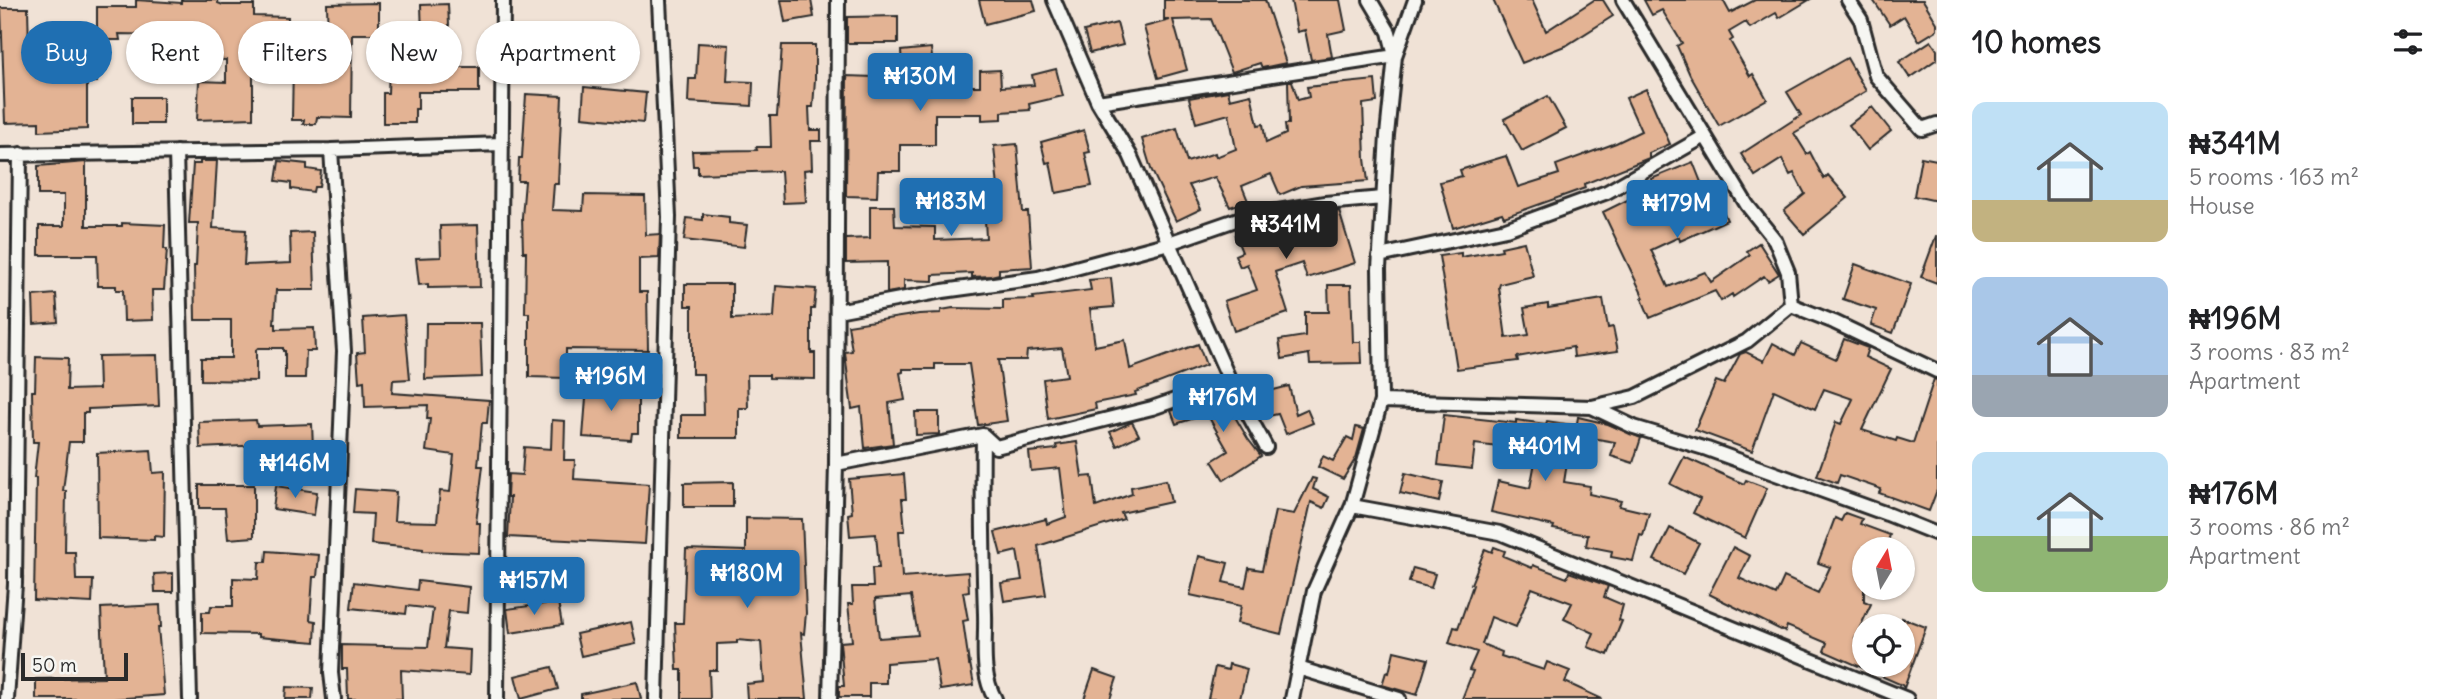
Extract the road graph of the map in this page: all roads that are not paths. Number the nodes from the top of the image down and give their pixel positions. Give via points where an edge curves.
1 (503, 0) edge
2 (660, 0) edge
3 (838, 0) edge
4 (1054, 0) edge
5 (1370, 0) edge
6 (1415, 0) edge
7 (1623, 0) edge
8 (1848, 0) edge
9 (1395, 56) junction
10 (1098, 102) junction
11 (1937, 124) edge
12 (1705, 136) junction
13 (501, 144) junction
14 (331, 150) junction
15 (176, 152) junction
16 (20, 154) junction
17 (0, 155) edge
18 (1383, 198) junction
19 (1169, 243) junction
20 (1379, 256) junction
21 (1791, 305) junction
22 (837, 311) junction
23 (1937, 371) edge
24 (1230, 381) junction
25 (1381, 401) junction
26 (1592, 407) junction
27 (983, 435) junction
28 (1266, 447) dead end
29 (836, 464) junction
30 (1352, 506) junction
31 (1937, 534) edge
32 (1298, 668) junction
33 (7, 699) edge
34 (190, 699) edge
35 (334, 699) edge
36 (497, 699) edge
37 (656, 699) edge
38 (830, 699) edge
39 (995, 699) edge
40 (1292, 699) edge
41 (1399, 699) edge
42 (1907, 699) edge

1 - 13 street
2 - 37 street via 669,217
3 - 22 street
4 - 10 street
5 - 9 street
6 - 9 street
7 - 12 street
8 - 11 street via 1861,20 1876,76 1922,128
9 - 10 street
9 - 18 street
10 - 19 street via 1130,155
12 - 20 street via 1607,192 1506,229
12 - 21 street via 1747,205 1775,240 1788,272
13 - 14 street
13 - 36 street
14 - 15 street
14 - 35 street via 344,351
15 - 16 street
15 - 34 street
16 - 17 street
16 - 33 street via 15,584
18 - 19 street via 1247,216
18 - 20 street
19 - 22 street via 1038,278
19 - 24 street
20 - 25 street
21 - 23 street
21 - 26 street via 1747,341 1635,397
22 - 29 street
24 - 27 street via 1152,408 996,447
24 - 28 street
25 - 26 street
25 - 30 street
26 - 31 street via 1634,427 1707,449
27 - 29 street
27 - 39 street via 984,667
29 - 38 street
30 - 32 street via 1314,591
30 - 42 street via 1500,533
32 - 40 street
32 - 41 street

